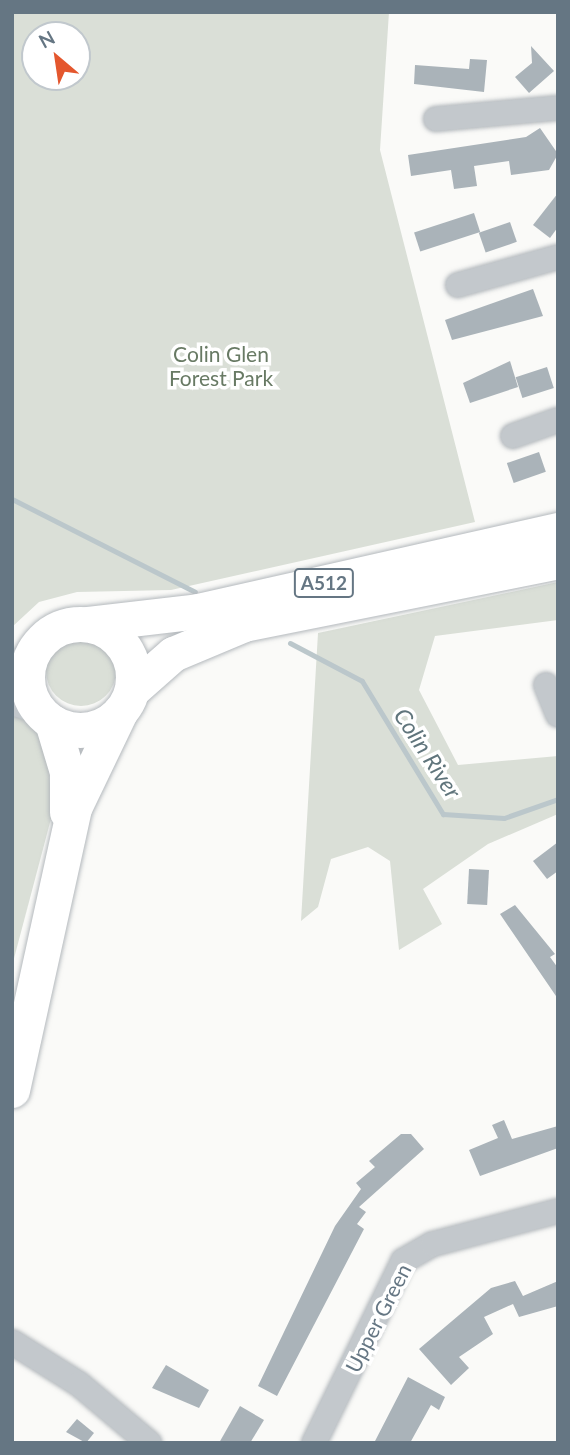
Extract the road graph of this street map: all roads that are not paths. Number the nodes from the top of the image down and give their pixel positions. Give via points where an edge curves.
1 (558, 108) edge
2 (436, 119) dead end
3 (558, 257) edge
4 (457, 285) dead end
5 (558, 420) edge
6 (513, 436) dead end
7 (558, 530) edge
8 (558, 561) edge
9 (88, 624) junction
10 (42, 640) junction
11 (12, 668) edge
12 (125, 703) junction
13 (35, 713) edge
14 (64, 843) junction
15 (12, 1090) edge
16 (558, 1211) edge
17 (12, 1342) edge
18 (136, 1438) edge
19 (314, 1443) edge

1 - 2 street
3 - 4 street
5 - 6 street
7 - 9 highway, A512 via 198,611
8 - 12 highway, A512 via 294,617 172,668
9 - 10 highway, A512 via 63,627
9 - 12 highway via 127,651
10 - 11 street
10 - 13 highway, A512 via 27,669
12 - 13 highway, A512 via 94,728
12 - 14 highway, A512 via 88,772
13 - 14 highway, A512 via 67,772
14 - 15 highway, A512
16 - 19 street, Upper Green via 433,1244 403,1261
17 - 18 street

